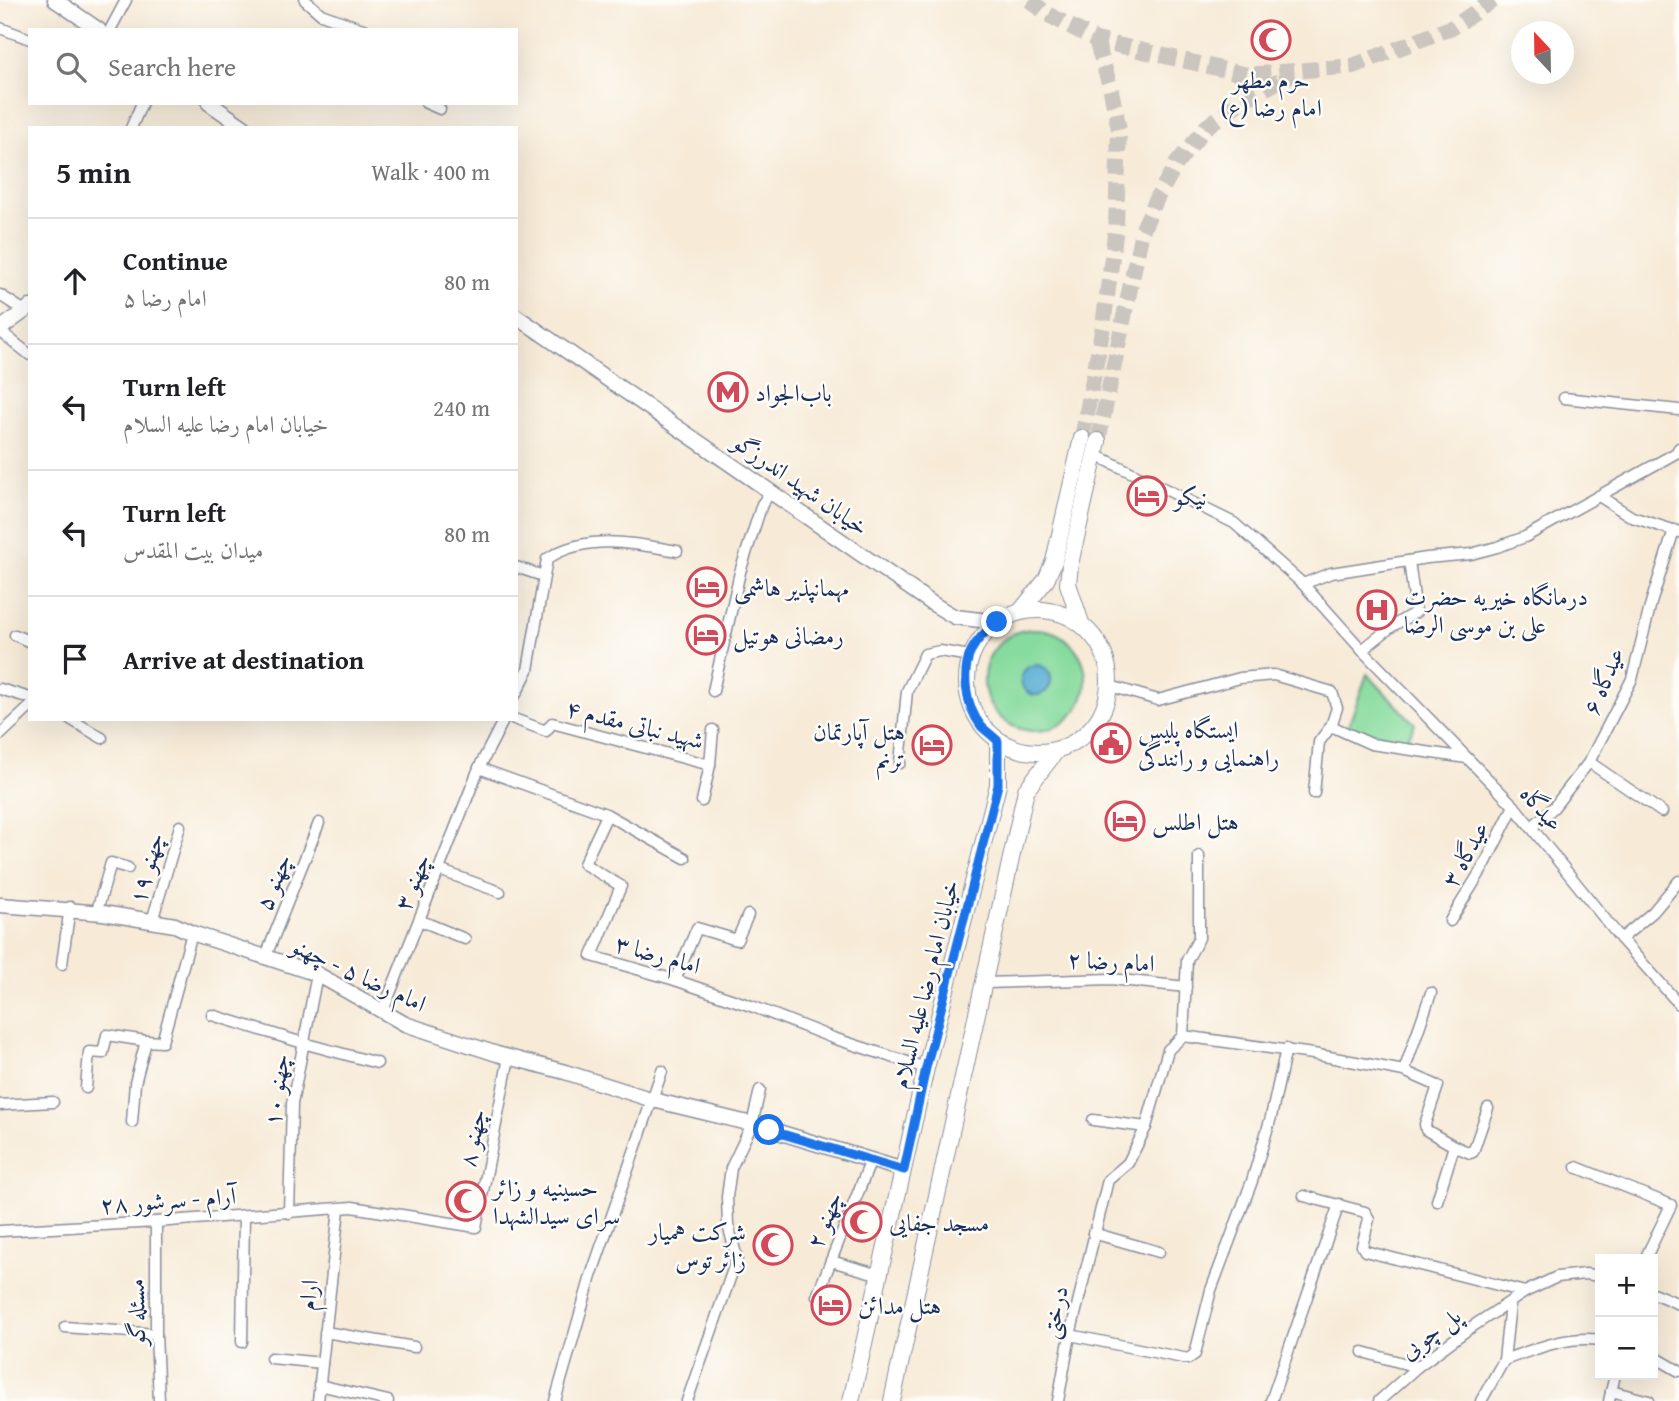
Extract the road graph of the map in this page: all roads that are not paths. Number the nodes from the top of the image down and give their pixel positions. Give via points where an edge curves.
1 (55, 0) edge
2 (126, 0) edge
3 (305, 0) edge
4 (0, 28) edge
5 (98, 28) edge
6 (101, 28) edge
7 (360, 28) edge
8 (28, 38) edge
9 (141, 105) edge
10 (212, 105) edge
11 (431, 105) edge
12 (440, 109) dead end
13 (132, 126) edge
14 (242, 126) edge
15 (0, 295) edge
16 (27, 309) edge
17 (518, 317) edge
18 (0, 330) edge
19 (28, 353) edge
20 (1564, 398) dead end
21 (1679, 410) edge
22 (1094, 446) junction
23 (1679, 448) edge
24 (772, 491) junction
25 (1599, 496) junction
26 (1676, 531) edge
27 (677, 551) dead end
28 (1409, 561) junction
29 (518, 568) edge
30 (543, 576) junction
31 (1303, 584) junction
32 (1020, 611) junction
33 (997, 622) junction
34 (1081, 623) junction
35 (15, 635) dead end
36 (28, 641) edge
37 (1362, 650) junction
38 (970, 656) junction
39 (1110, 686) junction
40 (0, 689) edge
41 (518, 690) edge
42 (713, 691) dead end
43 (28, 697) edge
44 (28, 709) edge
45 (518, 720) edge
46 (73, 721) edge
47 (503, 721) edge
48 (1331, 726) junction
49 (713, 730) dead end
50 (1, 731) edge
51 (102, 737) dead end
52 (998, 741) junction
53 (1056, 751) junction
54 (1468, 758) junction
55 (1589, 762) junction
56 (900, 763) dead end
57 (710, 765) junction
58 (479, 768) junction
59 (1314, 793) dead end
60 (702, 802) dead end
61 (1514, 806) junction
62 (1662, 812) dead end
63 (607, 815) junction
64 (319, 823) dead end
65 (180, 826) dead end
66 (1532, 827) junction
67 (1199, 856) dead end
68 (685, 858) dead end
69 (128, 868) dead end
70 (439, 870) junction
71 (1679, 881) edge
72 (500, 892) dead end
73 (0, 905) edge
74 (69, 908) junction
75 (96, 914) junction
76 (748, 915) dead end
77 (419, 920) junction
78 (152, 921) junction
79 (1450, 921) dead end
80 (192, 933) junction
81 (465, 939) dead end
82 (1621, 939) junction
83 (266, 956) junction
84 (62, 964) dead end
85 (317, 974) junction
86 (675, 980) junction
87 (986, 983) junction
88 (1186, 987) junction
89 (1431, 993) dead end
90 (1677, 997) edge
91 (383, 1011) junction
92 (212, 1015) dead end
93 (1183, 1037) junction
94 (146, 1041) junction
95 (303, 1043) junction
96 (1286, 1049) junction
97 (509, 1057) junction
98 (377, 1063) dead end
99 (926, 1068) junction
100 (662, 1070) dead end
101 (1404, 1071) junction
102 (86, 1088) dead end
103 (760, 1090) dead end
104 (653, 1100) junction
105 (53, 1102) dead end
106 (0, 1105) edge
107 (1488, 1108) dead end
108 (1093, 1120) dead end
109 (132, 1122) dead end
110 (752, 1124) junction
111 (1146, 1127) junction
112 (1454, 1146) junction
113 (871, 1160) junction
114 (1576, 1167) dead end
115 (904, 1170) junction
116 (1304, 1196) dead end
117 (1437, 1201) dead end
118 (1339, 1203) junction
119 (339, 1209) junction
120 (289, 1213) junction
121 (244, 1216) junction
122 (156, 1222) junction
123 (476, 1227) joint
124 (0, 1231) edge
125 (1093, 1233) junction
126 (1158, 1252) dead end
127 (1647, 1254) edge
128 (831, 1261) junction
129 (880, 1275) junction
130 (1595, 1275) edge
131 (1525, 1292) junction
132 (1658, 1295) edge
133 (817, 1296) dead end
134 (1510, 1304) junction
135 (1679, 1304) edge
136 (65, 1327) dead end
137 (325, 1332) junction
138 (156, 1334) junction
139 (1070, 1335) junction
140 (1595, 1340) edge
141 (242, 1342) dead end
142 (414, 1347) dead end
143 (1363, 1352) dead end
144 (271, 1358) dead end
145 (1658, 1359) edge
146 (1504, 1360) junction
147 (322, 1363) junction
148 (1417, 1367) junction
149 (1679, 1371) edge
150 (319, 1385) junction
151 (1610, 1396) edge
152 (159, 1401) edge
153 (318, 1401) edge
154 (388, 1401) edge
155 (555, 1401) edge
156 (687, 1401) edge
157 (851, 1401) edge
158 (892, 1401) edge
159 (1058, 1401) edge
160 (1270, 1401) edge
161 (1378, 1401) edge
162 (1481, 1401) edge
163 (1649, 1401) edge

1 - 5 street
2 - 6 street
3 - 7 street via 320,14
4 - 8 street
9 - 13 street
10 - 14 street
11 - 12 street
15 - 16 street
16 - 18 street
17 - 24 street, خیابان شهید اندرزگو
18 - 19 street
20 - 21 street
22 - 31 street via 1234,523
22 - 32 main road via 1046,580
22 - 34 main road via 1068,584
23 - 25 street
24 - 33 street, خیابان شهید اندرزگو via 954,617
24 - 42 street via 762,504 740,572
25 - 26 street via 1632,517
25 - 28 street via 1525,537 1497,547
26 - 55 street, عیدگاه ۶ via 1632,679
27 - 30 street via 611,542 564,548 547,559
28 - 31 street via 1331,573
28 - 37 street via 1416,612
29 - 30 street
30 - 41 street via 528,670
31 - 37 street, عیدگاه
32 - 33 main road
32 - 34 main road via 1062,613
33 - 38 main road
34 - 39 main road via 1097,640 1107,662
35 - 36 street
37 - 54 street, عیدگاه
38 - 52 main road via 966,683 970,705 981,726
38 - 56 street via 940,651 925,654 907,691
39 - 48 street via 1158,701 1240,678 1274,675 1332,692 1337,708
39 - 53 main road via 1105,708 1093,727
40 - 43 street
44 - 50 street
45 - 57 street, شهید نباتی مقدم ۴ via 546,731 552,723
46 - 51 street
47 - 58 street, چهنو ۳
48 - 54 street via 1371,744
48 - 59 street via 1319,742
49 - 57 street
52 - 53 main road via 1014,750
52 - 99 main road, خیابان امام رضا علیه السلام via 998,785
53 - 87 main road via 1027,790
54 - 61 street, عیدگاه
55 - 62 street
55 - 66 street, عیدگاه ۶
57 - 60 street
58 - 63 street
58 - 70 street, چهنو ۳
61 - 66 street, عیدگاه
61 - 79 street, عیدگاه ۳
63 - 68 street
63 - 86 street, امام رضا ۳ via 584,864 621,884 592,956
64 - 83 street, چهنو ۵
65 - 78 street, چهنو ۱۹
66 - 82 street, عیدگاه
67 - 88 street via 1199,939 1187,960
69 - 75 street via 111,863
70 - 72 street
70 - 77 street, چهنو ۳
71 - 82 street via 1653,912
73 - 74 street, امام رضا ۵ - چهنو
74 - 75 street, امام رضا ۵ - چهنو
74 - 84 street
75 - 78 street, امام رضا ۵ - چهنو
76 - 86 street via 737,940 697,928
77 - 81 street
77 - 91 street, چهنو ۳
78 - 80 street, امام رضا ۵ - چهنو
80 - 83 street, امام رضا ۵ - چهنو
80 - 94 street via 162,1042
82 - 90 street, عیدگاه
83 - 85 street, امام رضا ۵ - چهنو
85 - 91 street, امام رضا ۵ - چهنو
85 - 95 street, چهنو ۱۰
86 - 99 street, امام رضا ۳
87 - 88 street, امام رضا ۲ via 1111,979
87 - 158 main road
88 - 93 street, امام رضا ۲
89 - 101 street
91 - 97 street, امام رضا ۵ - چهنو via 405,1024
92 - 95 street
93 - 96 street
93 - 111 street, درختی via 1168,1050
94 - 102 street via 107,1035 103,1053 89,1052
94 - 109 street via 135,1083
95 - 98 street
95 - 120 street, چهنو ۱۰ via 292,1104
96 - 101 street
96 - 139 street via 1252,1181 1210,1290 1192,1358
97 - 104 street, امام رضا ۵ - چهنو
97 - 123 street, چهنو ۸
99 - 115 main road, خیابان امام رضا علیه السلام
100 - 104 street
101 - 112 street via 1438,1086 1426,1130
103 - 110 street
104 - 110 street, امام رضا ۵ - چهنو
104 - 155 street via 591,1276
105 - 106 street
107 - 112 street via 1473,1152
108 - 111 street
110 - 113 street, امام رضا ۵ - چهنو
110 - 156 street via 732,1168 727,1197 737,1258
111 - 125 street, درختی via 1126,1167 1108,1180
112 - 117 street
113 - 115 street, امام رضا ۵ - چهنو
113 - 128 street, چهنو ۲
114 - 127 street via 1671,1206
115 - 129 main road, خیابان امام رضا علیه السلام
116 - 118 street
118 - 131 street via 1368,1215 1365,1251
118 - 160 street
119 - 120 street, آرام - سرشور ۲۸
119 - 123 street, آرام - سرشور ۲۸ via 352,1207
119 - 137 street, ارام
120 - 121 street, آرام - سرشور ۲۸
121 - 122 street, آرام - سرشور ۲۸
121 - 141 street
122 - 124 street, آرام - سرشور ۲۸
122 - 138 street, مسئله‌گو
125 - 126 street
125 - 139 street, درختی
128 - 129 street
128 - 133 street, چهنو ۲
129 - 157 main road, خیابان امام رضا علیه السلام
130 - 131 street, پل چوبی via 1557,1277
131 - 134 street, پل چوبی
132 - 135 street
134 - 146 street
134 - 148 street, پل چوبی
136 - 138 street
137 - 142 street
137 - 147 street, ارام
138 - 152 street, مسئله‌گو
139 - 159 street, درختی
140 - 146 street via 1551,1343
143 - 148 street
144 - 147 street
145 - 149 street
146 - 162 street
147 - 150 street, ارام
148 - 161 street, پل چوبی
150 - 153 street, ارام
150 - 154 street
151 - 163 street

